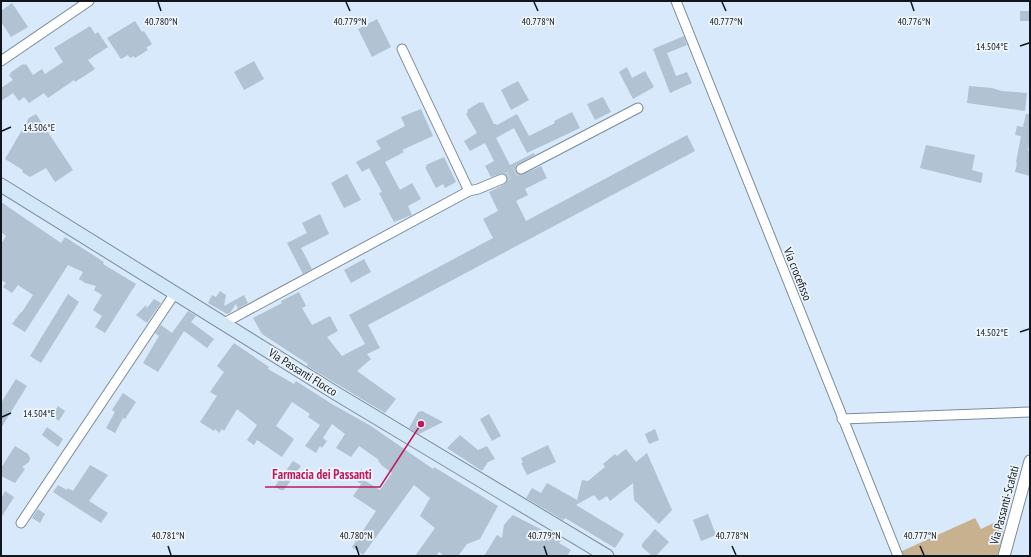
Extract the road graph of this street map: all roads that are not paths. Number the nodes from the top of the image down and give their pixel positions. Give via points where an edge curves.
1 (89, 1) edge
2 (676, 1) edge
3 (402, 49) dead end
4 (1, 61) edge
5 (638, 108) dead end
6 (521, 169) tunnel mouth
7 (502, 179) tunnel mouth
8 (1, 185) edge
9 (469, 191) junction
10 (175, 293) junction
11 (224, 323) junction
12 (1030, 412) edge
13 (842, 419) junction
14 (1030, 461) edge
15 (21, 523) dead end
16 (607, 556) edge
17 (898, 556) edge
18 (1004, 556) edge

1 - 4 street
2 - 13 street, Via crocefisso
3 - 9 street
5 - 6 street
7 - 9 street
8 - 10 main road, Via Passanti Flocco
9 - 11 street
10 - 11 main road, Via Passanti Flocco
10 - 15 street
11 - 16 main road, Via Passanti Flocco
12 - 13 street
13 - 17 street, Via crocefisso
14 - 18 street, Via Passanti-Scafati

